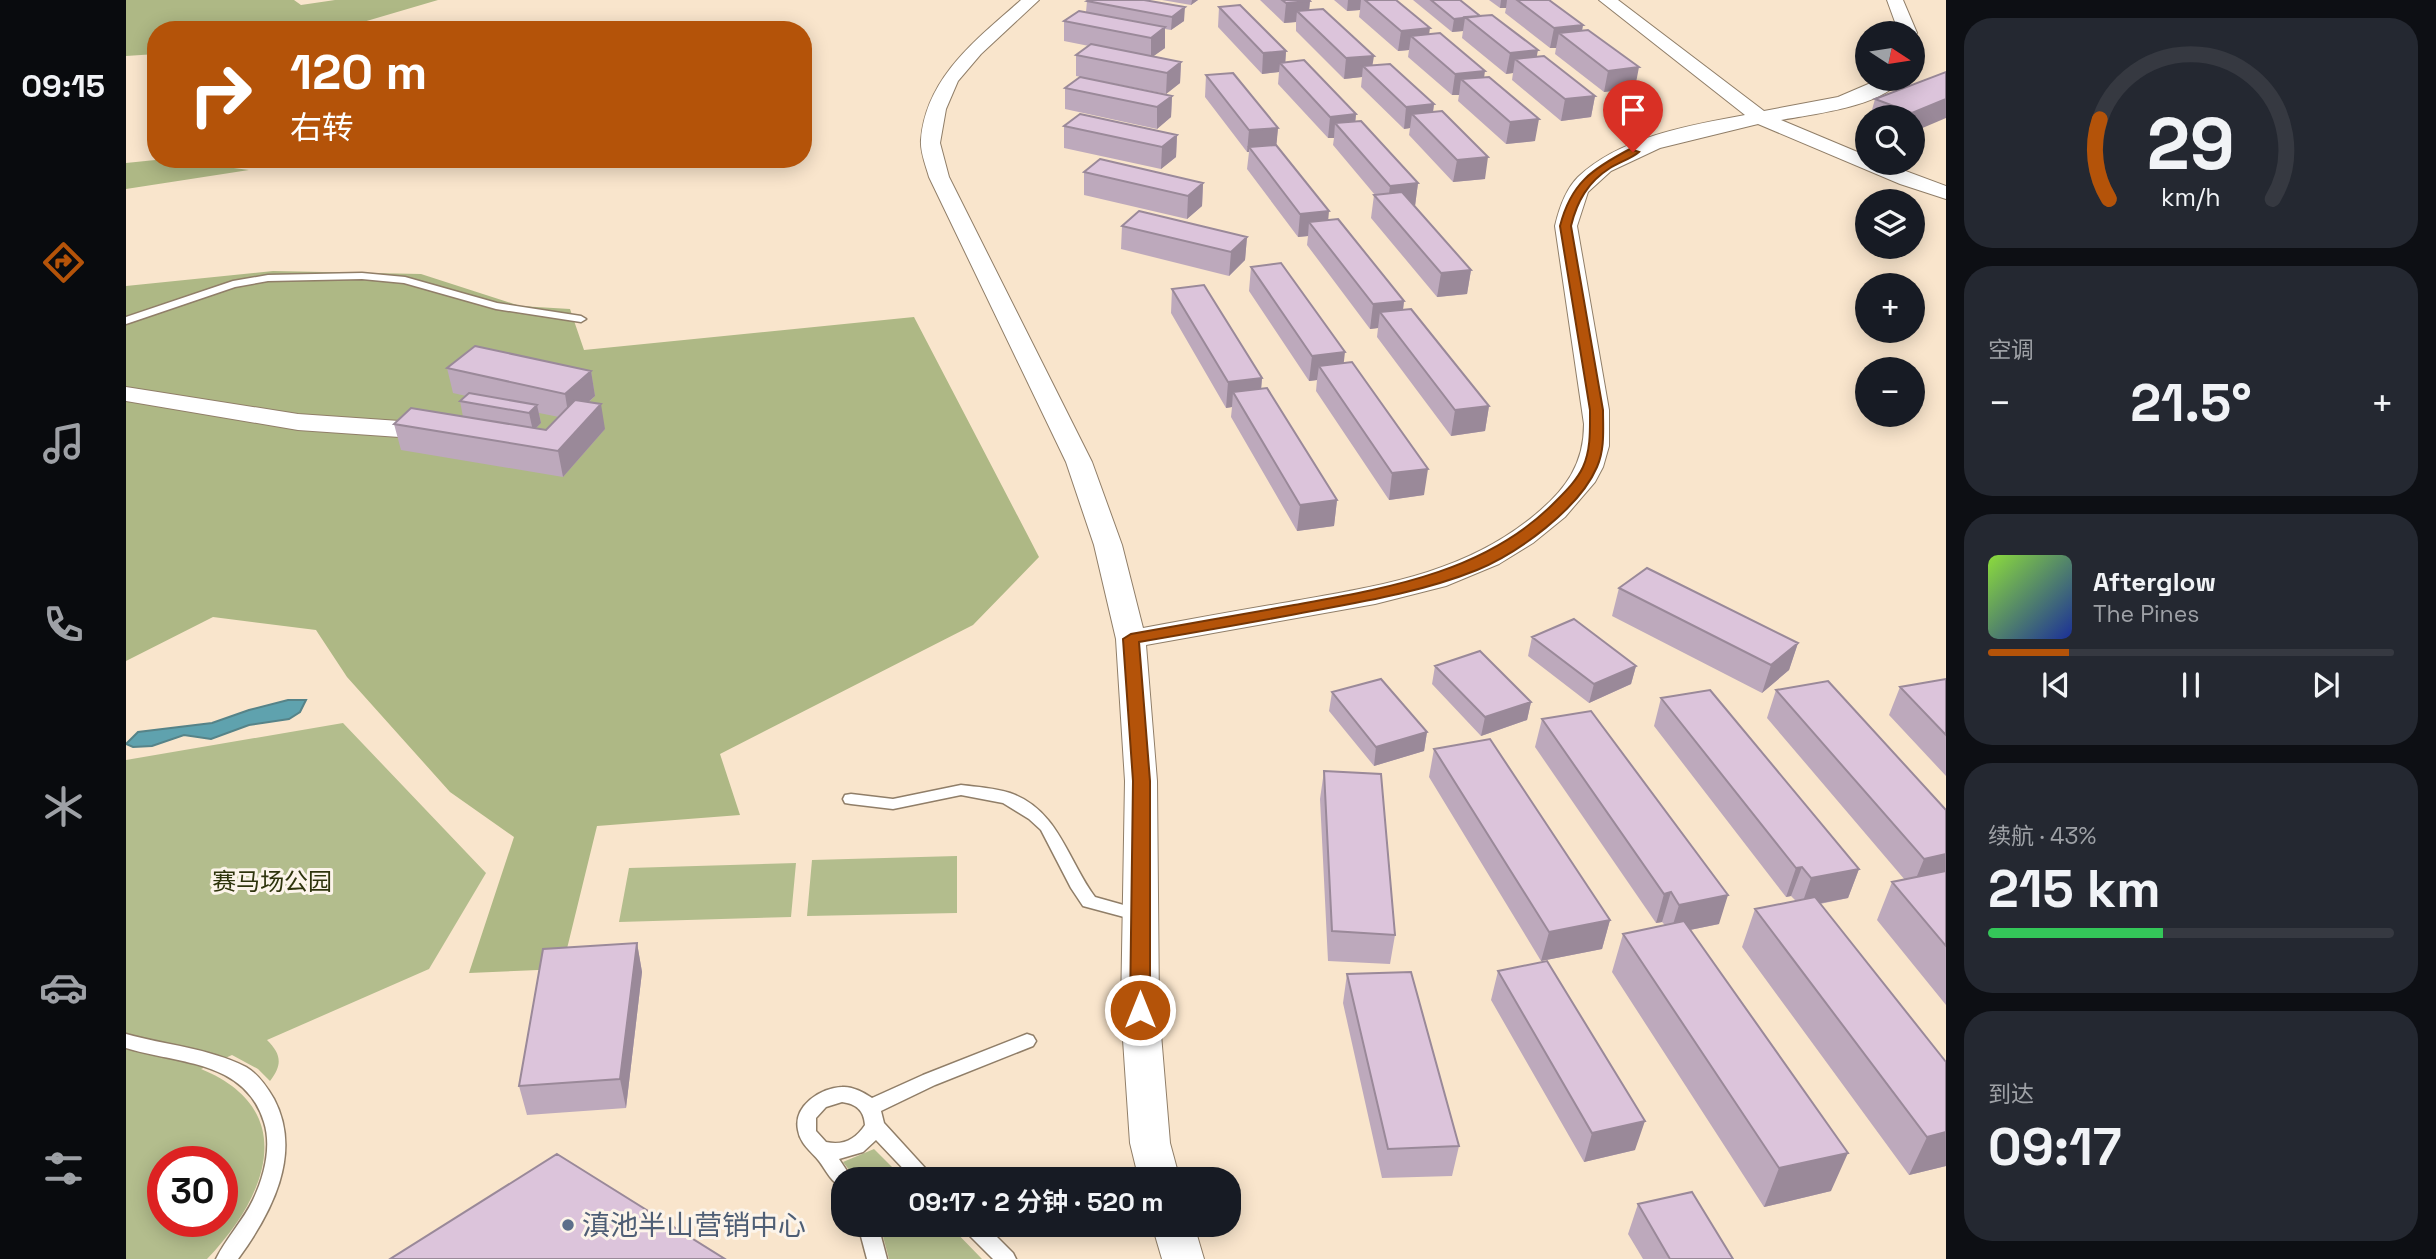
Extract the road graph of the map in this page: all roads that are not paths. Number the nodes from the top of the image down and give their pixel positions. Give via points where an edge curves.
1 (1031, 0) edge
2 (1607, 0) edge
3 (1895, 0) edge
4 (1903, 21) edge
5 (1872, 91) edge
6 (1761, 118) junction
7 (1946, 193) edge
8 (581, 319) dead end
9 (126, 321) edge
10 (126, 394) edge
11 (421, 429) edge
12 (1131, 639) junction
13 (851, 799) dead end
14 (1140, 915) junction
15 (126, 1041) edge
16 (1027, 1041) dead end
17 (873, 1117) junction
18 (820, 1148) junction
19 (834, 1167) edge
20 (916, 1167) edge
21 (1156, 1167) edge
22 (871, 1237) edge
23 (984, 1237) edge
24 (1177, 1237) edge
25 (226, 1259) edge
26 (877, 1259) edge
27 (1006, 1259) edge
28 (1183, 1259) edge

1 - 12 street via 950,79 936,109 930,144 939,177 1079,461 1108,545
2 - 6 street
3 - 4 street
5 - 6 street
6 - 7 street
6 - 12 street via 1633,152 1584,183 1571,205 1566,226 1597,440 1590,468 1547,519 1473,566 1423,582
8 - 9 lane via 496,306 417,283 362,276 268,278 233,284
10 - 11 street via 298,422
12 - 14 street via 1142,781
13 - 14 lane via 893,804 961,790 1007,798 1047,827 1089,902
14 - 21 street via 1140,1010 1150,1143
15 - 25 lane via 242,1074 262,1095 274,1119 277,1141 265,1198
16 - 17 lane via 929,1080
17 - 18 lane via 870,1136 852,1149
17 - 18 lane via 863,1100 842,1094 820,1101 805,1125 811,1142
17 - 20 lane
18 - 19 lane
22 - 26 lane
23 - 27 lane
24 - 28 street

